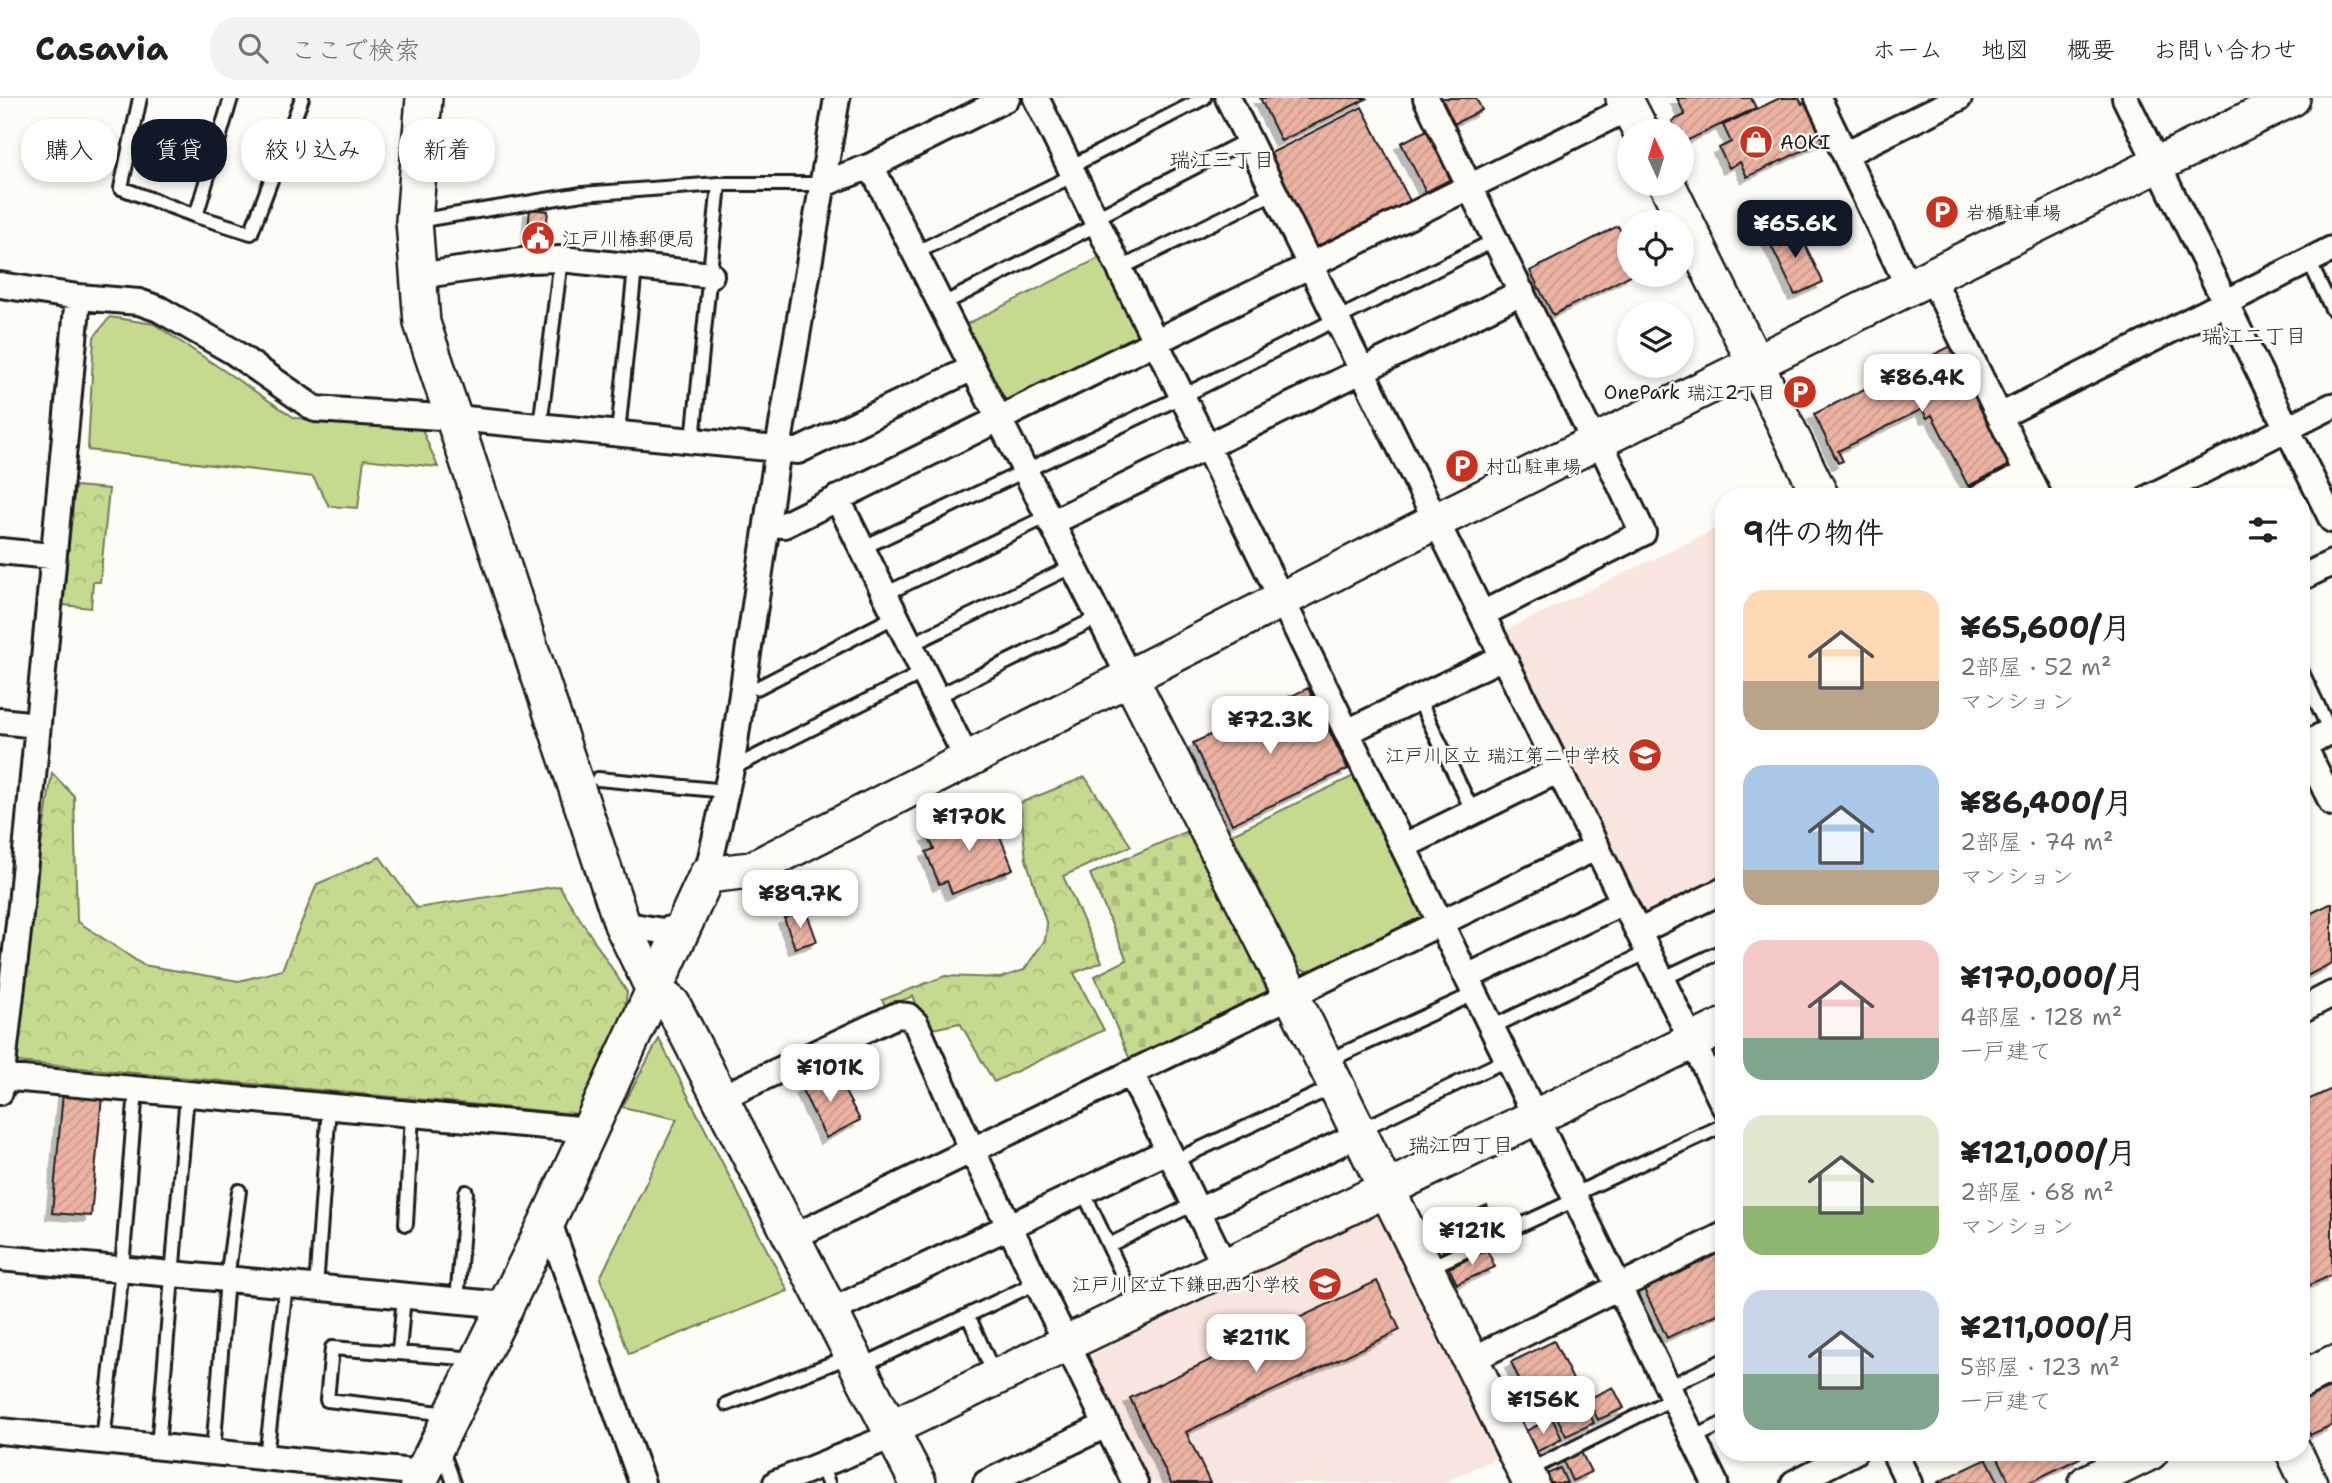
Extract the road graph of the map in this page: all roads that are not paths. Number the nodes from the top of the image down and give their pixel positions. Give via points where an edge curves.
1 (140, 98) edge
2 (231, 98) edge
3 (302, 98) edge
4 (424, 98) edge
5 (836, 98) edge
6 (1007, 98) edge
7 (1036, 98) edge
8 (1204, 98) edge
9 (1228, 98) edge
10 (1426, 98) edge
11 (1818, 98) edge
12 (1959, 98) edge
13 (2125, 98) edge
14 (2292, 98) edge
15 (1631, 112) edge
16 (1249, 139) junction
17 (1845, 154) junction
18 (2158, 165) junction
19 (871, 166) junction
20 (1072, 171) junction
21 (719, 184) junction
22 (822, 184) junction
23 (1470, 186) junction
24 (1275, 192) junction
25 (1673, 196) edge
26 (196, 215) junction
27 (414, 221) junction
28 (1097, 221) junction
29 (1495, 240) junction
30 (2332, 249) edge
31 (915, 253) junction
32 (561, 259) junction
33 (2309, 261) junction
34 (1310, 263) junction
35 (635, 268) junction
36 (1121, 268) junction
37 (711, 275) junction
38 (418, 276) junction
39 (1920, 283) junction
40 (0, 285) edge
41 (1522, 292) junction
42 (78, 297) junction
43 (2226, 303) junction
44 (941, 305) junction
45 (2332, 309) edge
46 (1337, 319) junction
47 (1156, 340) junction
48 (1757, 364) junction
49 (973, 368) junction
50 (1362, 369) junction
51 (1183, 396) junction
52 (2332, 406) edge
53 (2000, 416) junction
54 (456, 418) junction
55 (999, 418) junction
56 (540, 426) junction
57 (2287, 429) junction
58 (618, 433) junction
59 (693, 440) junction
60 (1597, 442) junction
61 (1208, 445) junction
62 (778, 449) junction
63 (1025, 470) junction
64 (2027, 472) junction
65 (1817, 488) edge
66 (1997, 488) edge
67 (2035, 488) edge
68 (2168, 488) edge
69 (837, 498) junction
70 (1050, 519) junction
71 (2332, 520) edge
72 (1436, 522) junction
73 (768, 524) junction
74 (862, 548) junction
75 (0, 551) edge
76 (51, 556) junction
77 (2332, 563) edge
78 (1073, 566) junction
79 (2310, 574) edge
80 (1283, 600) junction
81 (890, 605) junction
82 (1482, 614) junction
83 (1099, 617) junction
84 (910, 645) junction
85 (1503, 657) junction
86 (924, 672) junction
87 (1130, 678) junction
88 (743, 684) junction
89 (2310, 688) edge
90 (936, 697) junction
91 (1418, 698) junction
92 (0, 721) edge
93 (37, 725) junction
94 (2331, 730) edge
95 (1347, 732) junction
96 (2310, 742) edge
97 (967, 760) junction
98 (2310, 760) edge
99 (1559, 770) junction
100 (597, 779) dead end
101 (729, 780) junction
102 (2332, 803) edge
103 (1473, 812) junction
104 (1404, 846) junction
105 (1597, 847) junction
106 (707, 875) junction
107 (1715, 896) edge
108 (1623, 902) junction
109 (10, 904) edge
110 (1441, 923) junction
111 (622, 924) junction
112 (684, 926) junction
113 (1643, 942) junction
114 (1715, 954) edge
115 (1662, 979) junction
116 (1471, 985) junction
117 (654, 990) junction
118 (2332, 994) edge
119 (1292, 996) junction
120 (2310, 1005) edge
121 (1492, 1027) junction
122 (1715, 1030) edge
123 (1692, 1041) junction
124 (1508, 1059) junction
125 (1131, 1073) junction
126 (1330, 1074) junction
127 (1, 1082) edge
128 (1715, 1088) edge
129 (136, 1089) junction
130 (187, 1094) junction
131 (720, 1098) junction
132 (329, 1107) junction
133 (412, 1114) junction
134 (1536, 1116) junction
135 (1715, 1129) edge
136 (590, 1130) junction
137 (1359, 1133) junction
138 (972, 1150) junction
139 (1171, 1156) junction
140 (1387, 1188) junction
141 (239, 1191) dead end
142 (1083, 1191) junction
143 (466, 1192) dead end
144 (1576, 1197) junction
145 (1196, 1207) junction
146 (548, 1220) junction
147 (406, 1224) dead end
148 (1010, 1226) junction
149 (791, 1238) junction
150 (1715, 1239) edge
151 (1109, 1245) junction
152 (0, 1258) edge
153 (1225, 1267) junction
154 (122, 1269) junction
155 (1426, 1269) junction
156 (173, 1274) junction
157 (228, 1279) junction
158 (1038, 1282) junction
159 (286, 1285) junction
160 (316, 1287) junction
161 (1619, 1287) junction
162 (404, 1296) junction
163 (457, 1301) junction
164 (505, 1305) junction
165 (1139, 1309) junction
166 (829, 1312) junction
167 (968, 1315) junction
168 (1068, 1343) junction
169 (399, 1352) junction
170 (477, 1359) junction
171 (1471, 1360) junction
172 (855, 1361) junction
173 (2332, 1364) edge
174 (1715, 1365) edge
175 (2310, 1375) edge
176 (996, 1378) junction
177 (1671, 1392) junction
178 (727, 1404) dead end
179 (1106, 1424) junction
180 (1715, 1427) edge
181 (446, 1428) junction
182 (0, 1431) edge
183 (893, 1432) junction
184 (1693, 1438) junction
185 (103, 1441) junction
186 (158, 1447) junction
187 (213, 1452) junction
188 (266, 1457) junction
189 (1837, 1461) edge
190 (1898, 1461) edge
191 (2123, 1461) edge
192 (2298, 1461) edge
193 (2096, 1470) edge
194 (824, 1474) edge
195 (1528, 1477) edge
196 (432, 1480) edge
197 (642, 1483) edge
198 (776, 1483) edge
199 (918, 1483) edge
200 (986, 1483) edge
201 (1135, 1483) edge
202 (1715, 1483) edge
203 (1794, 1483) edge
204 (1909, 1483) edge
205 (2309, 1483) edge

1 - 26 lane via 121,188
2 - 26 lane
3 - 26 lane via 251,233
4 - 27 street
5 - 22 street
6 - 19 street
7 - 20 street
8 - 20 lane
9 - 16 street
10 - 23 street
11 - 17 street
12 - 17 street
13 - 18 street
14 - 18 street
15 - 23 street
16 - 24 street
16 - 28 lane
17 - 39 street
18 - 39 street
18 - 43 street
19 - 22 street
19 - 31 street
20 - 28 street
20 - 31 lane
21 - 22 lane
21 - 27 lane via 582,194
21 - 37 lane
22 - 62 street
23 - 29 street
23 - 34 street
24 - 34 street
24 - 36 lane
25 - 48 street
27 - 38 street
28 - 36 street
28 - 44 lane
29 - 41 street
29 - 46 lane
30 - 33 street
31 - 44 street
32 - 35 street
32 - 38 street
32 - 56 lane
33 - 43 street
33 - 45 lane
34 - 46 street
34 - 47 street
35 - 37 street
35 - 58 lane
36 - 47 street
37 - 59 lane
38 - 54 street via 422,323
39 - 48 street
39 - 53 street
40 - 42 street
41 - 50 street
41 - 60 street
42 - 54 street via 139,302 159,309 232,351 315,409
42 - 76 street
43 - 53 street
43 - 57 street
44 - 49 street
46 - 50 street
46 - 51 lane
47 - 51 street
47 - 55 street
48 - 60 street
48 - 65 street
49 - 55 street
49 - 62 street via 798,451
50 - 61 street
50 - 72 street
51 - 61 street
51 - 63 lane
52 - 57 street
53 - 64 street
54 - 56 street
54 - 111 street
55 - 63 street
55 - 69 street
56 - 58 street
57 - 68 street
57 - 71 street
58 - 59 street
59 - 62 street
60 - 72 street
60 - 82 street via 1643,533
61 - 70 street
61 - 80 street
62 - 73 street
63 - 70 street
63 - 74 lane
64 - 66 street
64 - 67 street
69 - 73 street via 784,525
69 - 74 street
70 - 78 street
70 - 81 lane
72 - 80 street
72 - 82 street
73 - 88 street
74 - 81 street
75 - 76 street
76 - 93 street
77 - 79 street
78 - 83 street
78 - 84 lane
80 - 87 street
80 - 95 street
81 - 84 street
81 - 88 lane via 757,688
82 - 85 street
83 - 87 street
83 - 90 lane
84 - 86 street
85 - 91 street
85 - 99 street
86 - 90 street
86 - 101 lane
87 - 97 street
87 - 119 street
88 - 101 street
89 - 94 lane
90 - 97 street
91 - 95 street
91 - 103 lane
92 - 93 street
93 - 109 street
94 - 96 street
95 - 104 street
97 - 106 street via 751,870
98 - 102 street
99 - 103 street
99 - 105 street
100 - 101 lane
101 - 106 street
103 - 104 street
104 - 110 street
105 - 108 street
105 - 110 street
106 - 112 street
107 - 113 street
108 - 113 street
108 - 116 street
109 - 127 street
110 - 116 street
110 - 119 street
111 - 112 street via 662,931
111 - 117 street
112 - 117 street
113 - 115 street
113 - 121 lane
114 - 115 lane
115 - 123 street
116 - 121 street
116 - 126 lane
117 - 131 street via 672,1004
117 - 136 street
118 - 120 street
119 - 125 street
119 - 126 street
121 - 124 street
122 - 123 street
123 - 128 street
123 - 134 street
124 - 134 street
124 - 137 lane
125 - 138 street
125 - 139 street
126 - 137 street
126 - 139 lane
127 - 129 street
129 - 130 street
129 - 154 lane
130 - 132 street
130 - 156 lane
131 - 138 street via 897,1015 908,1016 916,1024
131 - 149 street
132 - 133 street
132 - 160 lane
133 - 136 street
133 - 147 lane
134 - 140 street
134 - 144 street
135 - 144 lane
136 - 146 street
137 - 140 street
137 - 145 street
138 - 148 street
138 - 149 street
139 - 142 street
139 - 145 street
140 - 153 street
140 - 155 street
141 - 157 lane
142 - 148 street
142 - 151 lane
143 - 163 lane
144 - 155 lane
144 - 161 street
145 - 151 lane
145 - 153 street
146 - 164 street
146 - 197 street
148 - 158 street
148 - 166 street
149 - 166 street
150 - 161 street
151 - 165 lane
152 - 154 street
153 - 165 street
154 - 156 street
154 - 185 lane
155 - 171 street
156 - 157 street
156 - 186 lane
157 - 159 street
157 - 187 lane
158 - 167 lane
158 - 168 street
159 - 160 street
159 - 188 lane
160 - 162 street
161 - 171 street
161 - 177 street
162 - 163 street
162 - 169 lane
163 - 164 street
164 - 170 street
165 - 168 street
166 - 172 street
167 - 172 lane
167 - 176 lane
168 - 176 street
168 - 179 street
169 - 170 lane
169 - 181 lane via 332,1349 327,1400
170 - 181 street
171 - 195 street
172 - 178 lane
172 - 183 street
173 - 175 street
174 - 177 lane
176 - 183 street
177 - 184 street
177 - 195 lane
179 - 200 street
179 - 201 street
180 - 184 lane
181 - 196 street
182 - 185 street
183 - 194 street
183 - 199 street
184 - 202 street
185 - 186 street
186 - 187 street
187 - 188 street
188 - 196 street
189 - 203 street
190 - 204 street
191 - 193 street
192 - 205 street
194 - 198 street

